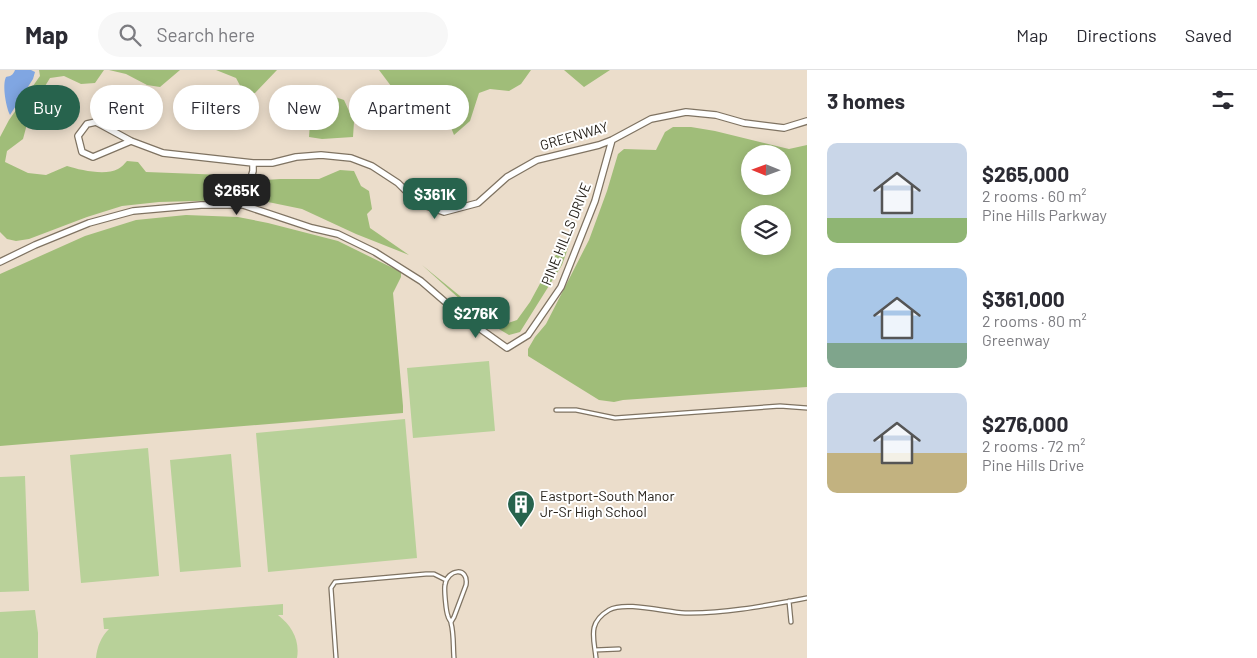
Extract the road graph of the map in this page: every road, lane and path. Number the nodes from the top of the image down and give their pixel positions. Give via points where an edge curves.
1 (807, 121) edge
2 (612, 140) junction
3 (132, 141) junction
4 (253, 164) junction
5 (243, 205) junction
6 (0, 260) edge
7 (807, 408) edge
8 (556, 410) dead end
9 (446, 580) junction
10 (807, 598) edge
11 (789, 602) junction
12 (451, 622) junction
13 (791, 622) dead end
14 (619, 649) dead end
15 (595, 650) junction
16 (336, 658) edge
17 (454, 658) edge
18 (596, 658) edge

1 - 2 street, GREENWAY via 784,128 686,112 651,119
2 - 4 street, GREENWAY via 537,160 507,177 478,203 444,212 418,203 398,183 372,166 351,158 322,155
2 - 5 street, PINE HILLS DRIVE via 595,201 561,287 528,335 507,348 458,313 421,280 375,252 338,234
3 - 3 street, GREENWAY via 96,122 87,124 78,136 82,152 93,157
3 - 4 street, GREENWAY via 163,153
4 - 5 street
5 - 6 street via 133,211 89,223
7 - 8 lane via 780,406 615,418 576,410
9 - 12 lane
9 - 12 lane via 451,574 461,572 467,580
9 - 16 lane via 426,574 335,582 331,588
10 - 11 lane
11 - 13 lane
11 - 15 lane via 700,613 624,606 615,608 604,614 596,625 592,641
12 - 17 lane
14 - 15 lane
15 - 18 lane

